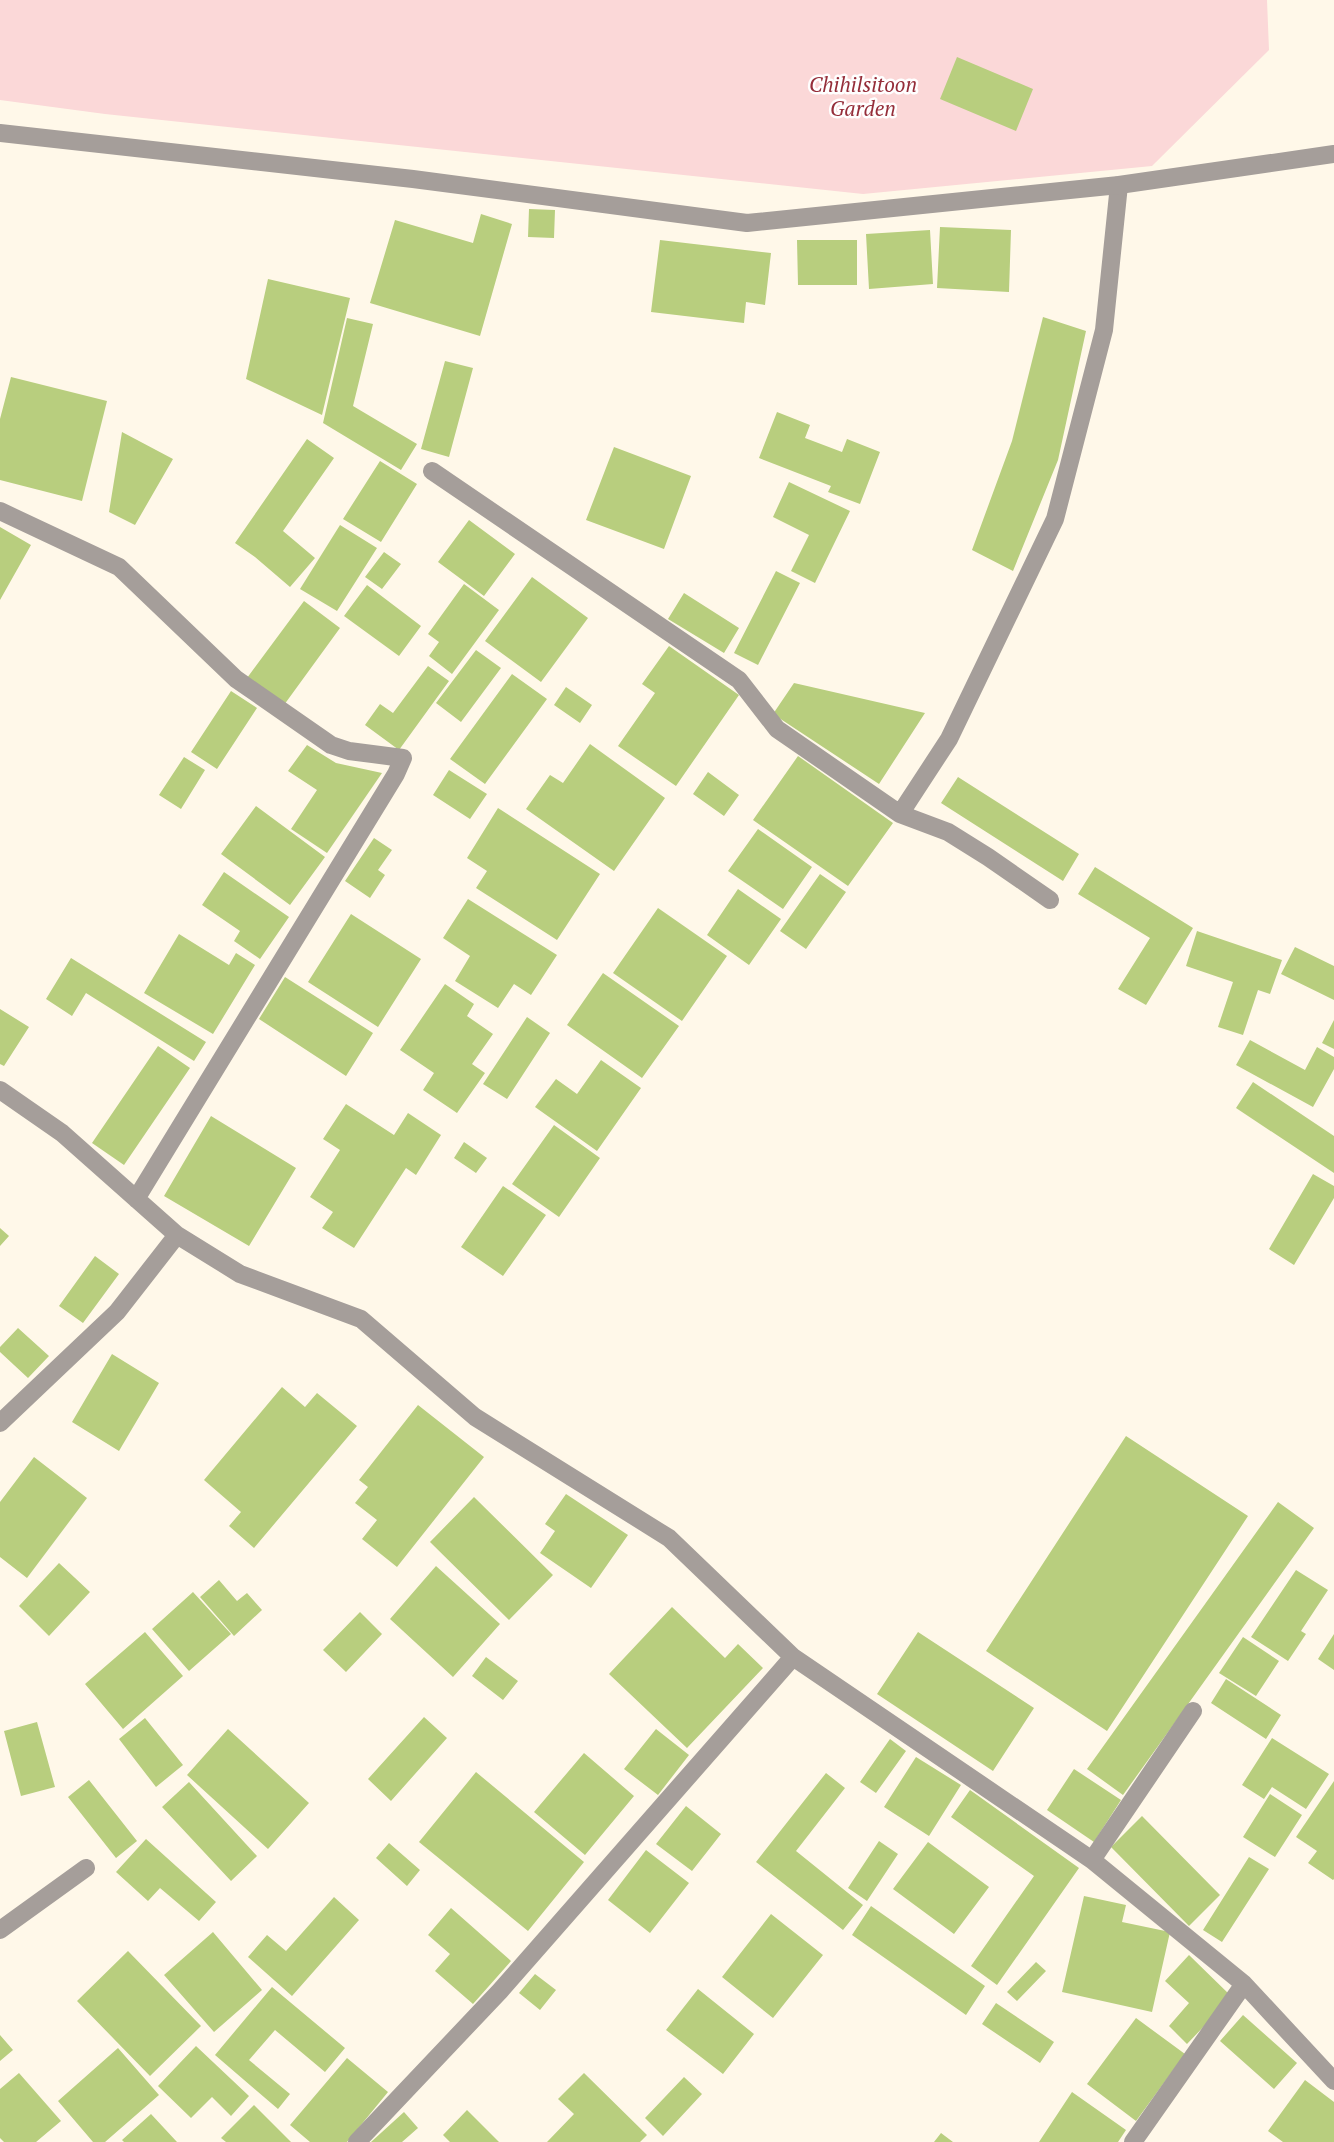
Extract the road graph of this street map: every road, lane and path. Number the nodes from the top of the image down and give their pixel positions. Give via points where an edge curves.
1 (0, 132) edge
2 (1334, 153) edge
3 (1119, 185) junction
4 (432, 471) dead end
5 (0, 511) edge
6 (900, 814) junction
7 (1050, 900) dead end
8 (0, 1090) edge
9 (136, 1199) junction
10 (177, 1235) junction
11 (0, 1423) edge
12 (793, 1657) junction
13 (1193, 1711) dead end
14 (1092, 1860) junction
15 (86, 1868) dead end
16 (0, 1930) edge
17 (1244, 1984) junction
18 (1334, 2081) edge
19 (357, 2142) edge
20 (1133, 2142) edge

1 - 3 street via 747,223
2 - 3 street
3 - 6 street via 1104,330 1055,519 949,739
4 - 6 street via 739,680 777,729
5 - 9 street via 119,567 236,679 331,745 403,758
6 - 7 street via 948,832
8 - 9 street via 62,1133
9 - 10 street
10 - 11 street via 117,1312
10 - 12 street via 240,1274 361,1319 475,1417 669,1538
12 - 14 street
12 - 19 street via 500,1991
13 - 14 street
14 - 17 street
15 - 16 street
17 - 18 street
17 - 20 street

